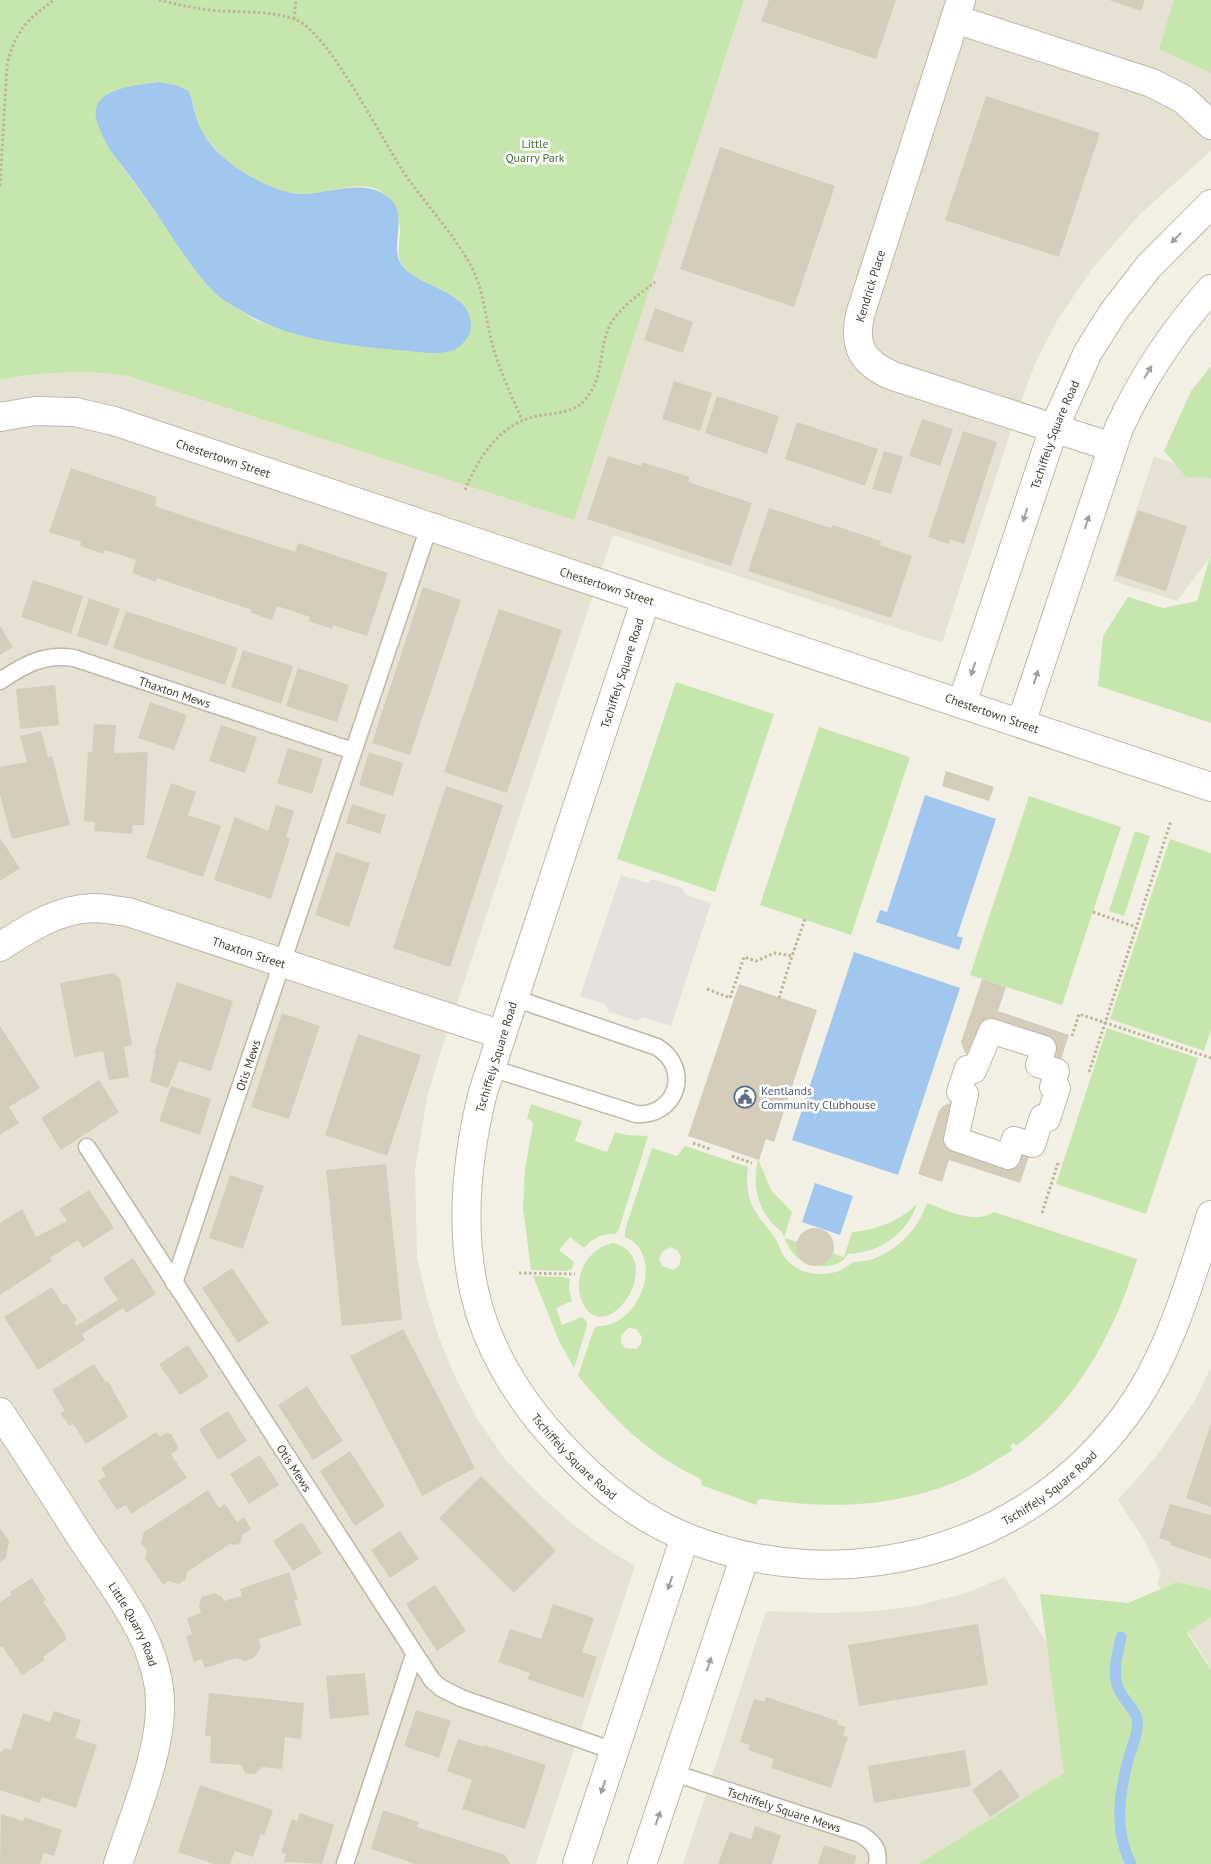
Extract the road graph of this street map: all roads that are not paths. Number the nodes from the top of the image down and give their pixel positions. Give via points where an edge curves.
1 (958, 9) edge
2 (1211, 124) edge
3 (1211, 204) edge
4 (1211, 289) edge
5 (0, 417) edge
6 (1054, 428) junction
7 (1112, 447) junction
8 (429, 527) junction
9 (646, 599) junction
10 (0, 681) edge
11 (962, 703) junction
12 (1021, 723) junction
13 (353, 752) junction
14 (1211, 787) edge
15 (0, 946) edge
16 (282, 962) junction
17 (514, 998) junction
18 (991, 1031) joint
19 (502, 1035) junction
20 (490, 1068) junction
21 (87, 1148) dead end
22 (1211, 1215) edge
23 (1204, 1261) edge
24 (174, 1283) junction
25 (0, 1412) edge
26 (685, 1537) junction
27 (745, 1556) junction
28 (414, 1655) junction
29 (614, 1751) junction
30 (674, 1772) junction
31 (118, 1864) edge
32 (345, 1864) edge
33 (577, 1864) edge
34 (642, 1864) edge
35 (877, 1864) edge

1 - 2 street, Kendrick Place via 1152,83 1183,99
1 - 6 street, Kendrick Place via 860,315 858,343 875,368 893,376
3 -> 6 street, Tschiffely Square Road via 1149,266 1114,311 1088,352
7 -> 4 street via 1154,362 1186,316
5 - 8 street, Chestertown Street via 35,412 75,412 114,421
6 - 7 street, Kendrick Place
6 -> 11 street, Tschiffely Square Road
12 -> 7 street
8 - 9 street, Chestertown Street
8 - 13 lane
9 - 11 street, Chestertown Street
9 - 17 street, Tschiffely Square Road
10 - 13 lane, Thaxton Mews via 20,667 44,658 74,658
11 - 12 street, Chestertown Street
12 - 14 street, Chestertown Street
13 - 16 lane
15 - 16 street, Thaxton Street via 60,914 93,908 128,912
16 - 19 street, Thaxton Street
16 - 24 lane, Otis Mews
17 - 19 street, Tschiffely Square Road
17 - 20 lane via 657,1047 673,1062 677,1080 675,1091 661,1109 649,1114 636,1114
18 - 18 street via 1044,1048 1038,1065 1057,1071 1052,1086 1058,1088 1048,1119 1042,1117 1033,1145 1014,1139 1008,1157 956,1139 966,1094 959,1092 964,1076 967,1068 974,1071
19 - 20 street, Tschiffely Square Road
20 - 26 street, Tschiffely Square Road via 477,1117 466,1196 474,1290 489,1336 518,1392 537,1419 585,1472 620,1499
21 - 24 lane, Otis Mews
22 - 23 street, Tschiffely Square Road
23 - 27 street, Tschiffely Square Road via 1157,1363 1125,1416 1075,1470 1033,1502 980,1532 942,1548 904,1558 827,1565
24 - 28 lane, Otis Mews
25 - 31 street, Little Quarry Road via 123,1603 151,1656 160,1706 158,1730
26 - 27 street, Tschiffely Square Road
26 -> 29 street
30 -> 27 street
28 - 29 lane, Otis Mews via 432,1680 461,1698
28 - 32 lane
29 -> 33 street
34 -> 30 street
30 - 35 lane, Tschiffely Square Mews via 860,1834 876,1847

